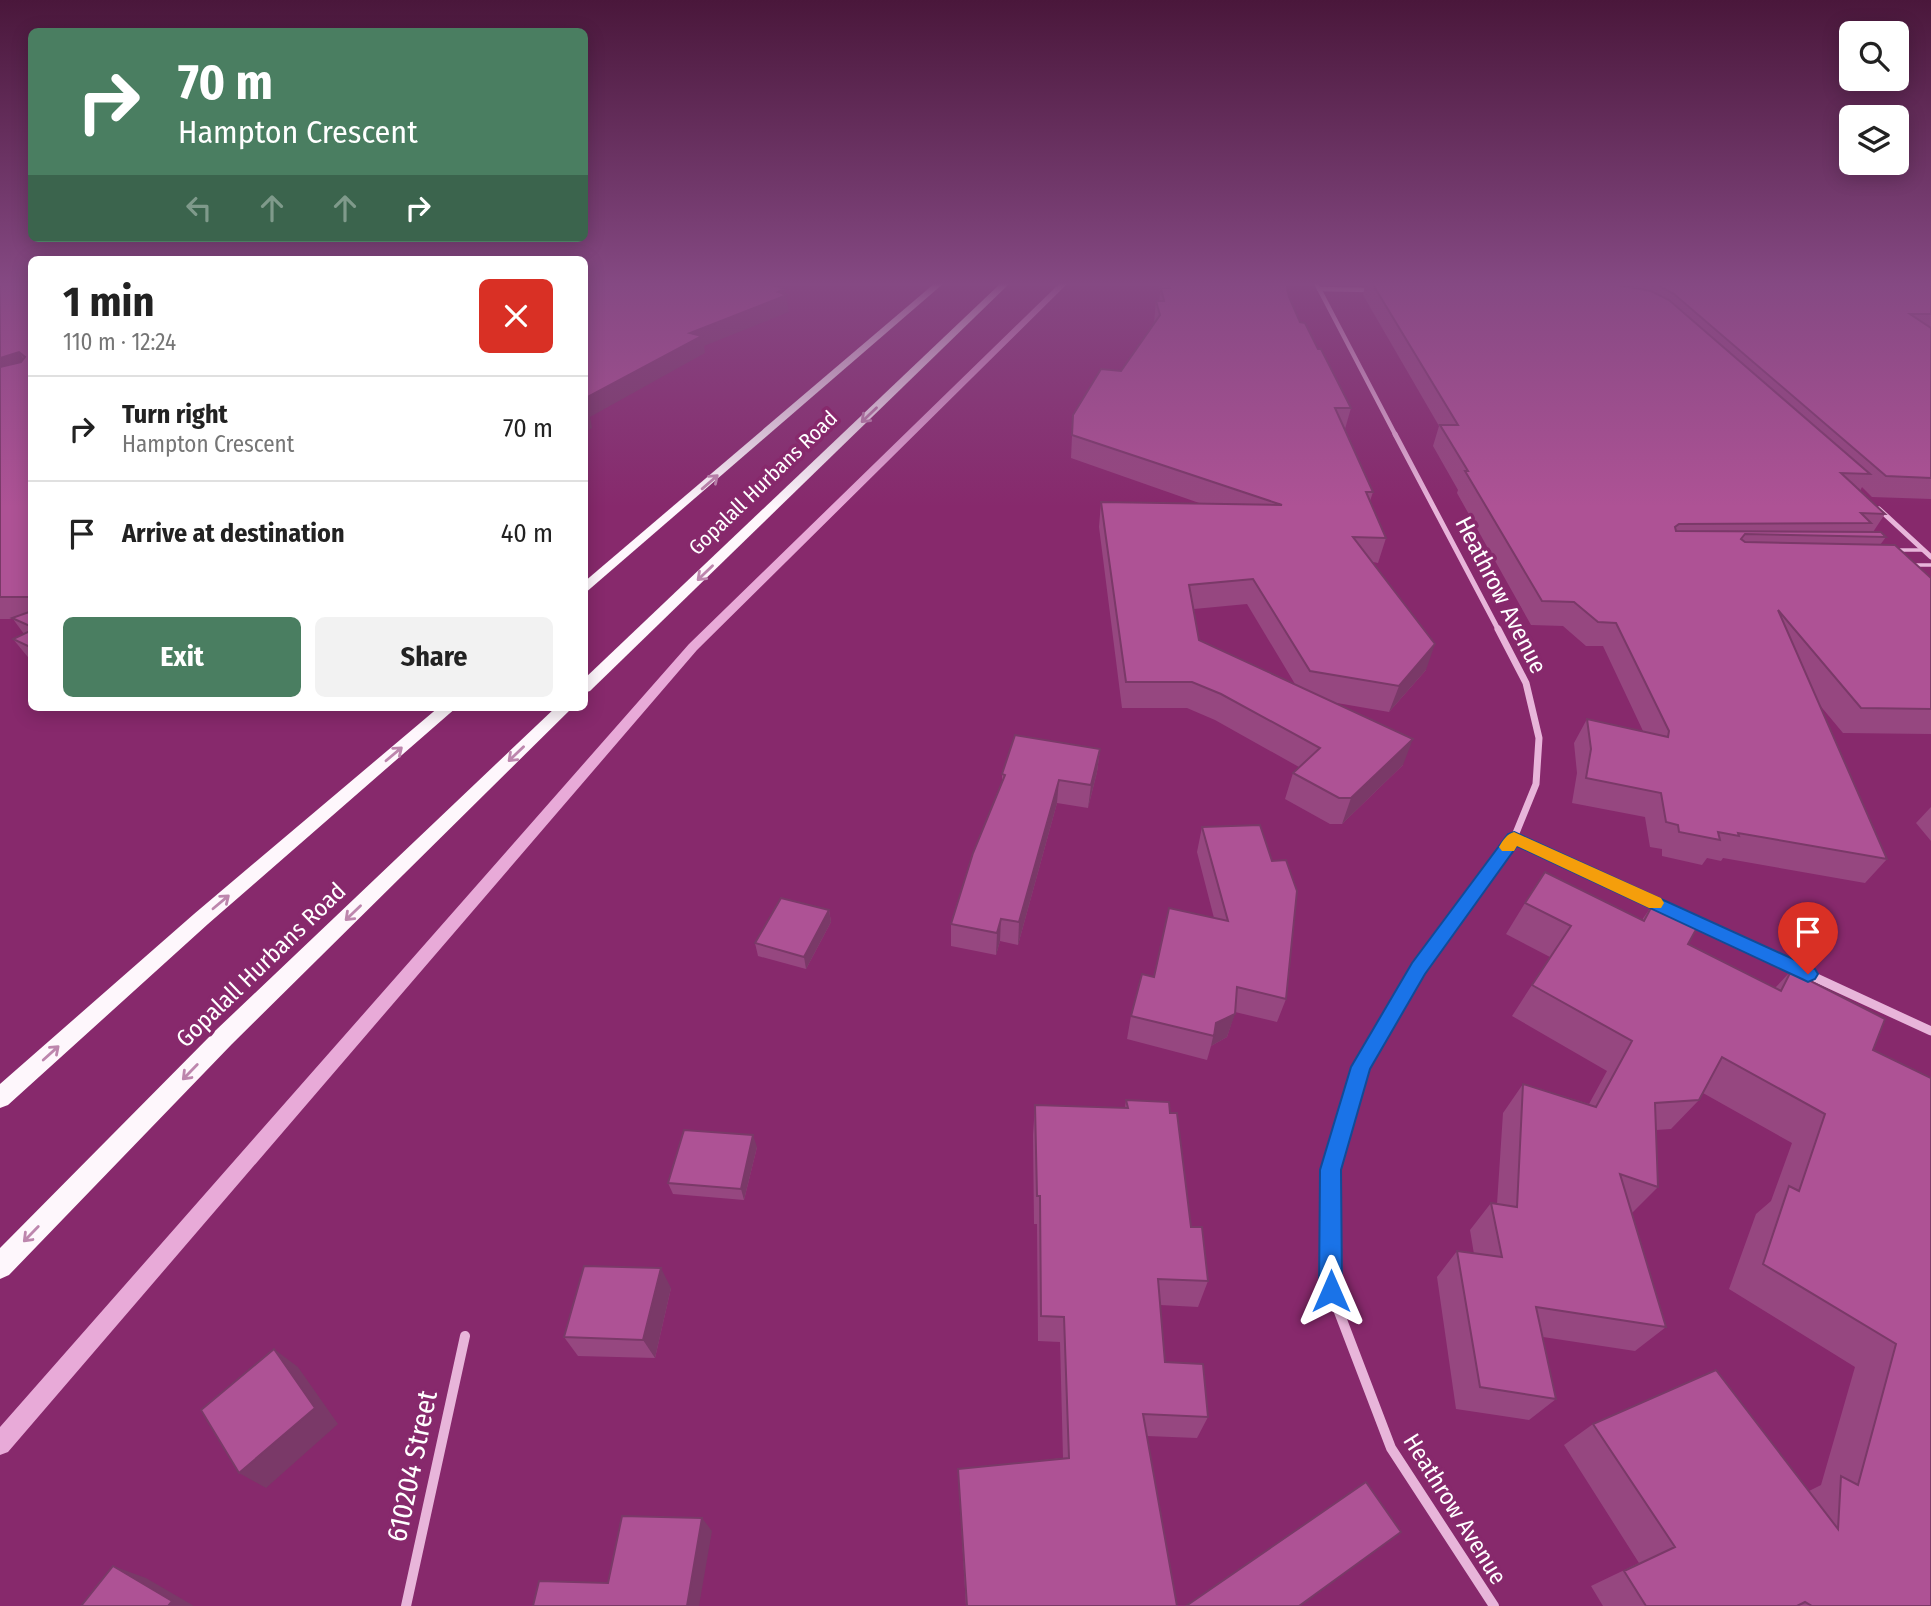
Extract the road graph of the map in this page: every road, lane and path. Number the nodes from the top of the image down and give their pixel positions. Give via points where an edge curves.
1 (853, 358) edge
2 (928, 358) edge
3 (1356, 358) edge
4 (1873, 504) edge
5 (1883, 550) edge
6 (1923, 550) junction
7 (1931, 557) edge
8 (1905, 565) edge
9 (1931, 565) edge
10 (588, 587) edge
11 (588, 684) edge
12 (444, 711) edge
13 (561, 711) edge
14 (1514, 838) junction
15 (1931, 1031) edge
16 (0, 1098) edge
17 (0, 1266) edge
18 (465, 1336) dead end
19 (406, 1606) edge
20 (1494, 1606) edge

10 -> 1 main road, Gopalall Hurbans Road
2 -> 11 main road, Gopalall Hurbans Road
3 - 14 street, Heathrow Avenue via 1526,683 1539,738 1536,784
4 - 6 street
5 - 6 lane
6 - 7 street
8 - 9 lane
16 -> 12 main road
13 -> 17 main road, Gopalall Hurbans Road via 224,1037
14 - 15 street
14 - 20 street, Heathrow Avenue via 1418,969 1360,1067 1330,1170 1331,1291 1391,1448
18 - 19 street, 610204 Street

